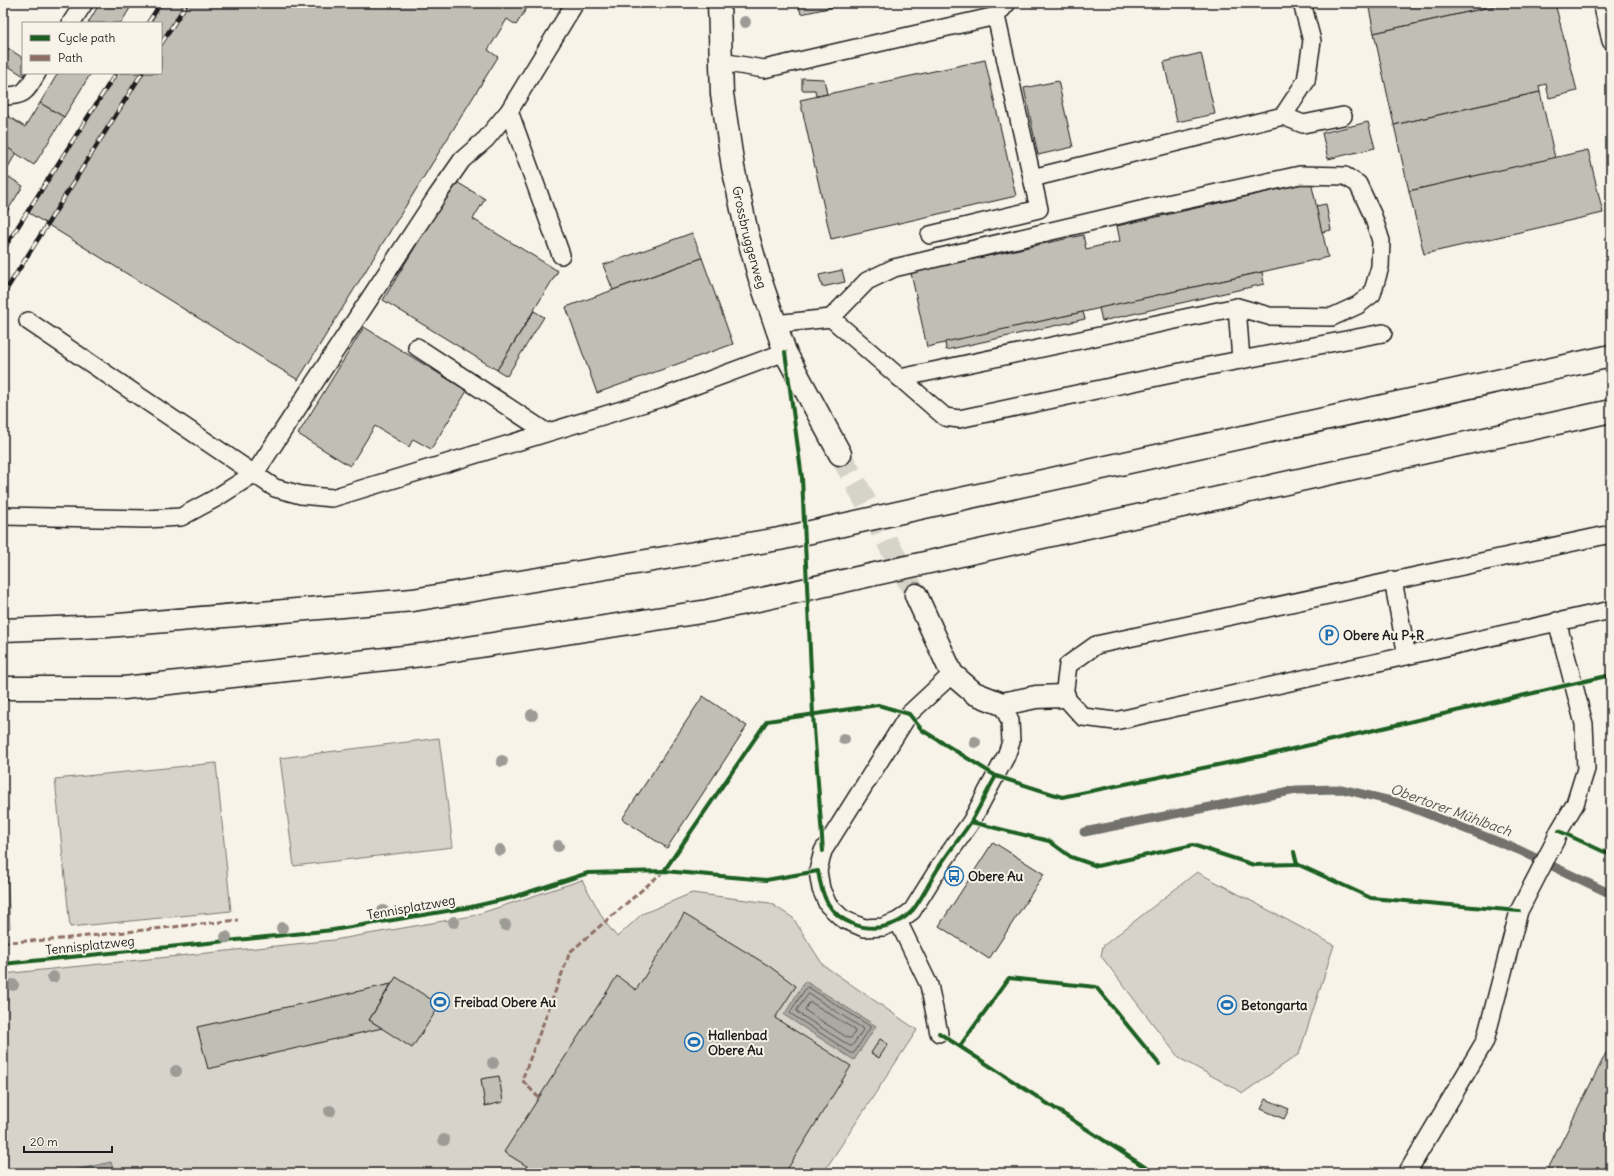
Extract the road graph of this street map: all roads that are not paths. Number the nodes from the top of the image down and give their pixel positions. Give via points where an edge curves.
1 (84, 3) edge
2 (575, 3) edge
3 (719, 3) edge
4 (1302, 3) edge
5 (1602, 3) edge
6 (1002, 9) edge
7 (72, 22) edge
8 (1611, 41) edge
9 (721, 62) junction
10 (36, 74) edge
11 (3, 96) edge
12 (509, 111) junction
13 (1283, 116) junction
14 (1343, 116) dead end
15 (1032, 178) junction
16 (930, 235) dead end
17 (561, 255) dead end
18 (1237, 307) junction
19 (831, 318) junction
20 (28, 321) dead end
21 (775, 324) junction
22 (1383, 334) dead end
23 (417, 347) dead end
24 (786, 352) junction
25 (1611, 356) edge
26 (1241, 360) junction
27 (900, 378) junction
28 (1611, 411) edge
29 (546, 432) junction
30 (840, 454) tunnel mouth
31 (255, 473) junction
32 (3, 516) edge
33 (1611, 534) edge
34 (1393, 580) junction
35 (916, 595) tunnel mouth
36 (1611, 610) edge
37 (1557, 621) junction
38 (3, 630) edge
39 (1407, 656) junction
40 (952, 674) junction
41 (3, 688) edge
42 (1064, 696) junction
43 (1002, 704) junction
44 (898, 921) junction
45 (939, 1033) dead end
46 (1407, 1173) edge

1 - 7 lane
2 - 12 lane
3 - 9 main road, Grossbruggerweg
4 - 13 lane via 1312,41 1306,81
5 - 8 lane
6 - 9 lane via 764,69
6 - 15 lane
9 - 21 main road, Grossbruggerweg via 722,94 733,167 747,233
10 - 11 lane via 25,91 16,96
12 - 17 lane
12 - 31 lane via 486,139 462,160
13 - 14 lane via 1303,124
13 - 15 lane
15 - 16 lane via 1038,209
18 - 19 lane via 1268,316 1332,317 1358,305 1372,294 1380,267 1381,241 1358,184 1346,176 1300,175 894,268 867,281
18 - 26 lane
18 - 27 lane
19 - 21 lane
19 - 27 lane
20 - 31 lane
21 - 24 main road, Grossbruggerweg
22 - 26 lane
23 - 29 lane
24 - 29 lane via 661,398
24 - 30 main road, Grossbruggerweg
25 - 38 main road via 778,539 413,600 107,626
26 - 27 lane via 959,419 945,417
28 - 41 main road via 708,611 422,655 124,688
29 - 31 lane via 332,498 301,495 275,488
31 - 32 lane via 180,517 146,519
33 - 34 lane
34 - 39 lane
34 - 42 lane via 1096,644 1068,665
35 - 40 main road
36 - 37 lane
37 - 39 lane
37 - 46 lane via 1584,724 1586,770 1575,804 1519,911 1485,1041
39 - 42 lane via 1115,721 1083,717
40 - 43 main road via 974,693
40 - 44 lane via 909,714 823,851 818,871 820,889 828,905 843,920 864,928 883,927
42 - 43 main road via 1036,697
43 - 44 lane via 1010,721 1011,742 1006,756 971,822 912,911
44 - 45 lane via 929,985

